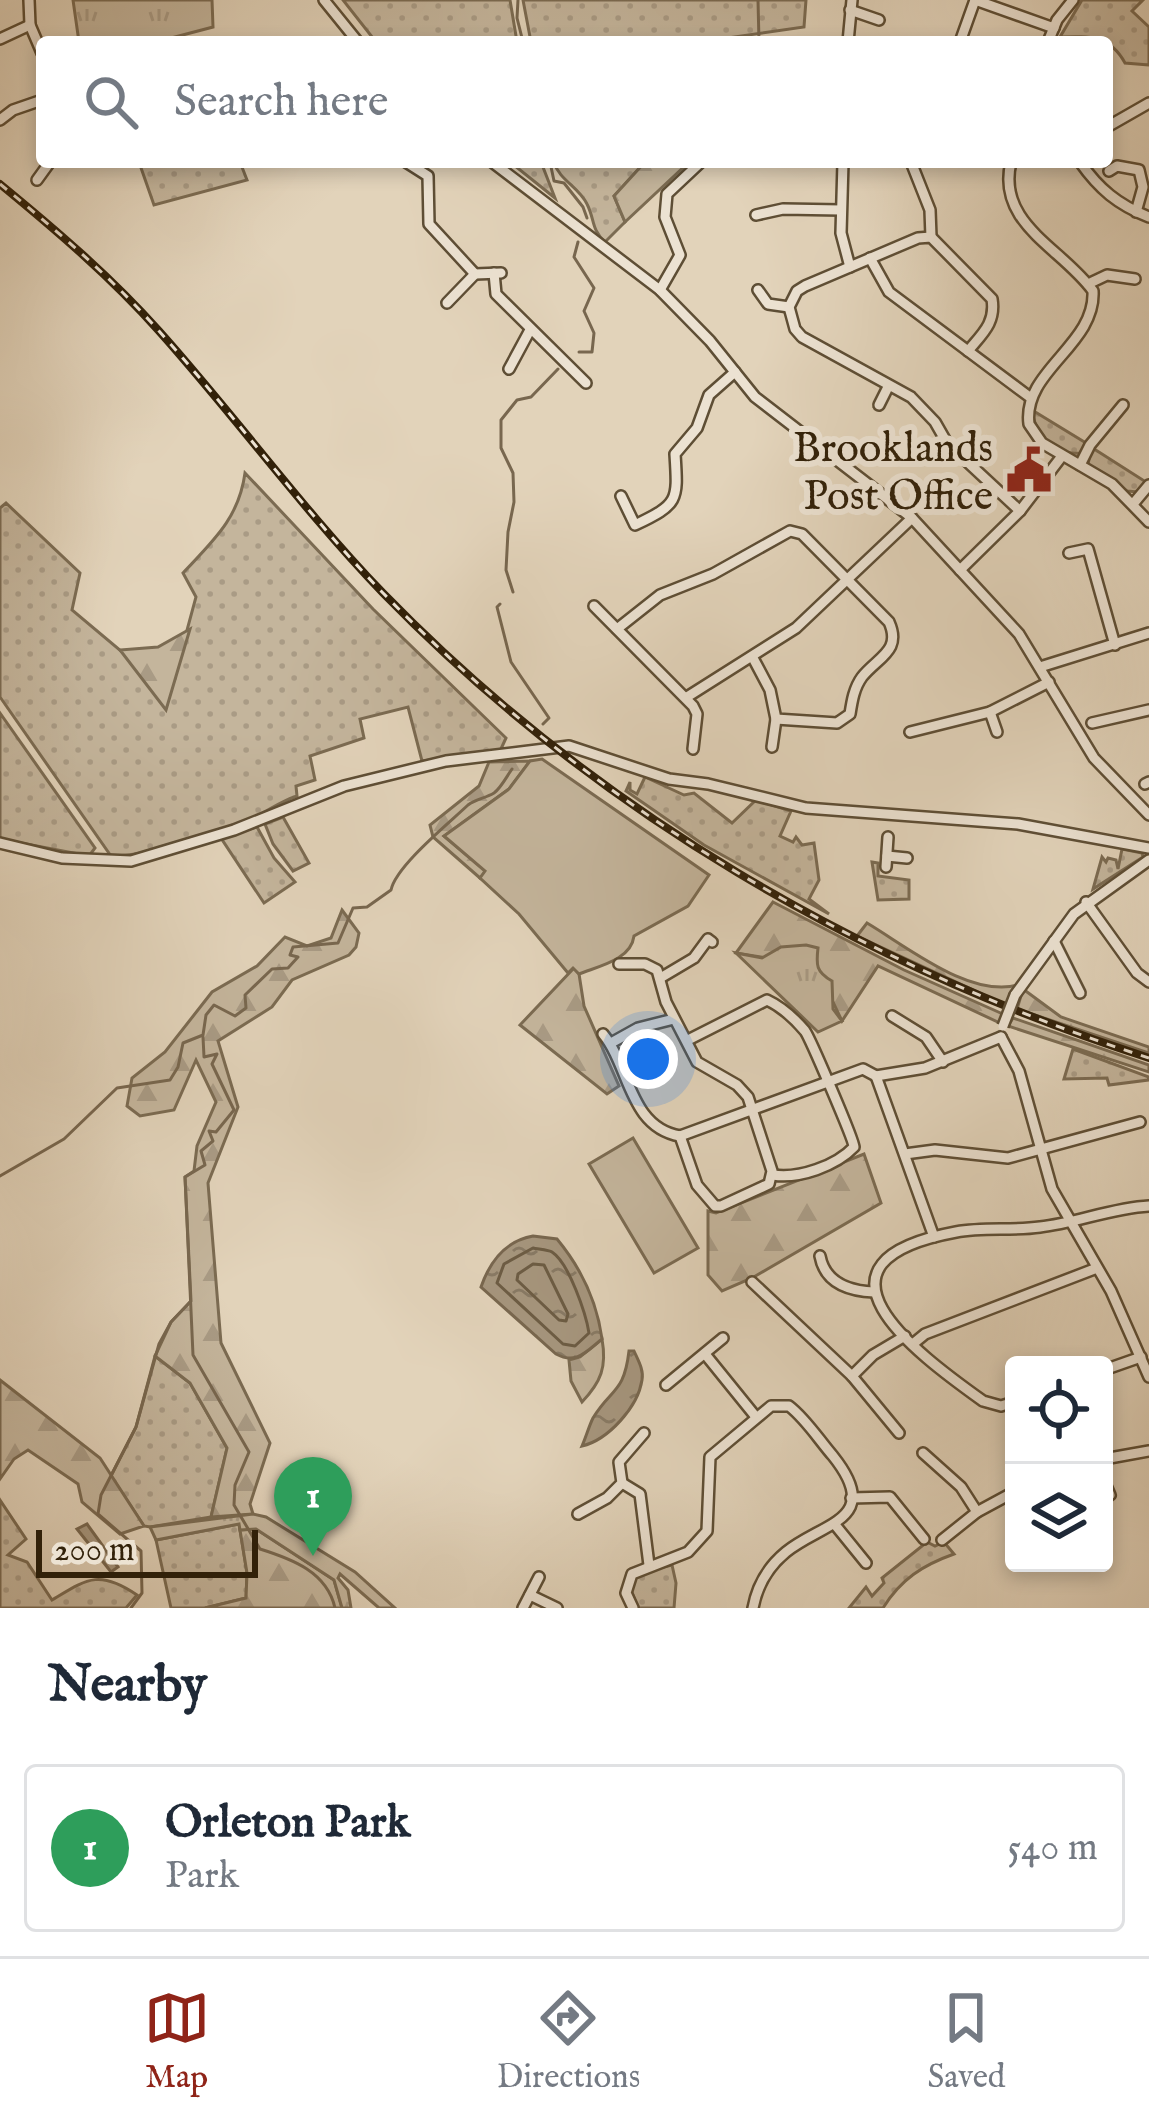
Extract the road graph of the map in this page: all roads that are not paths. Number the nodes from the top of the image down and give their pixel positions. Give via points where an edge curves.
1 (29, 0) edge
2 (324, 0) edge
3 (975, 0) edge
4 (1073, 0) edge
5 (850, 5) edge
6 (879, 20) dead end
7 (30, 25) junction
8 (1054, 28) junction
9 (353, 36) edge
10 (848, 36) edge
11 (962, 36) edge
12 (1051, 36) edge
13 (0, 39) edge
14 (36, 39) edge
15 (36, 102) edge
16 (1149, 103) edge
17 (0, 120) edge
18 (1113, 124) edge
19 (46, 168) edge
20 (415, 168) edge
21 (500, 168) edge
22 (694, 168) edge
23 (843, 168) edge
24 (912, 168) edge
25 (1010, 168) edge
26 (1085, 168) edge
27 (1109, 171) dead end
28 (37, 180) dead end
29 (842, 210) junction
30 (1136, 212) junction
31 (762, 216) dead end
32 (1149, 217) edge
33 (931, 237) junction
34 (679, 251) junction
35 (697, 251) dead end
36 (870, 258) junction
37 (850, 267) junction
38 (475, 274) junction
39 (1135, 279) dead end
40 (1088, 284) junction
41 (659, 290) junction
42 (758, 290) dead end
43 (447, 303) dead end
44 (789, 308) junction
45 (530, 330) junction
46 (968, 351) junction
47 (508, 369) dead end
48 (735, 372) junction
49 (586, 383) dead end
50 (888, 387) junction
51 (1031, 398) junction
52 (879, 404) dead end
53 (1123, 405) dead end
54 (1062, 455) junction
55 (1080, 465) junction
56 (1149, 485) edge
57 (621, 496) dead end
58 (1133, 504) junction
59 (1020, 511) junction
60 (912, 518) junction
61 (1149, 522) edge
62 (1070, 554) dead end
63 (959, 569) junction
64 (846, 578) junction
65 (594, 607) dead end
66 (617, 629) junction
67 (1148, 636) edge
68 (1115, 645) junction
69 (753, 658) junction
70 (1040, 667) junction
71 (1049, 682) junction
72 (687, 697) junction
73 (1149, 710) edge
74 (990, 712) junction
75 (776, 719) junction
76 (1095, 720) dead end
77 (910, 732) dead end
78 (997, 732) dead end
79 (772, 747) dead end
80 (693, 749) dead end
81 (889, 812) junction
82 (1149, 815) edge
83 (0, 843) edge
84 (1149, 848) edge
85 (907, 858) dead end
86 (1149, 860) edge
87 (1086, 902) junction
88 (1054, 941) junction
89 (712, 942) dead end
90 (627, 959) dead end
91 (662, 977) junction
92 (1149, 982) edge
93 (1080, 993) dead end
94 (892, 1016) dead end
95 (674, 1019) junction
96 (1002, 1032) junction
97 (688, 1040) junction
98 (943, 1062) junction
99 (876, 1076) junction
100 (826, 1081) junction
101 (752, 1108) junction
102 (1140, 1122) dead end
103 (680, 1136) junction
104 (1042, 1150) junction
105 (910, 1152) junction
106 (773, 1175) junction
107 (1149, 1206) edge
108 (1067, 1220) junction
109 (934, 1237) junction
110 (820, 1256) dead end
111 (1097, 1268) junction
112 (752, 1282) dead end
113 (874, 1292) junction
114 (723, 1338) dead end
115 (910, 1340) junction
116 (705, 1354) junction
117 (1141, 1357) junction
118 (1113, 1367) edge
119 (665, 1370) dead end
120 (852, 1376) junction
121 (1149, 1377) edge
122 (1005, 1405) edge
123 (755, 1417) junction
124 (644, 1433) dead end
125 (899, 1433) dead end
126 (1149, 1451) edge
127 (923, 1454) dead end
128 (1113, 1457) edge
129 (622, 1483) junction
130 (1122, 1491) dead end
131 (1113, 1495) edge
132 (1005, 1497) edge
133 (851, 1498) junction
134 (977, 1512) junction
135 (578, 1514) dead end
136 (836, 1526) junction
137 (924, 1539) dead end
138 (942, 1540) dead end
139 (867, 1541) dead end
140 (856, 1549) junction
141 (866, 1563) dead end
142 (649, 1565) junction
143 (538, 1577) dead end
144 (530, 1595) junction
145 (627, 1606) edge
146 (523, 1608) edge
147 (557, 1608) edge
148 (753, 1608) edge

1 - 7 street
2 - 9 street
3 - 8 street
3 - 11 street
4 - 8 street
5 - 6 street
5 - 10 street
7 - 13 street
7 - 14 street
8 - 12 street
15 - 17 street
16 - 18 street
19 - 28 street
20 - 38 street via 428,176 429,224
21 - 41 street
22 - 34 street via 664,202
23 - 29 street
24 - 33 street
25 - 40 street via 1018,217
26 - 30 street
27 - 30 street via 1142,167
29 - 31 street
29 - 37 street
30 - 32 street
33 - 36 street
33 - 46 street via 992,299 993,316
34 - 35 street
34 - 41 street
36 - 37 street
36 - 46 street via 890,292
37 - 44 street via 797,291
38 - 43 street
38 - 45 street via 497,273 496,294
39 - 40 street via 1107,275
40 - 51 street via 1091,316
41 - 48 street
42 - 44 street via 768,304
44 - 50 street via 802,337
45 - 47 street
45 - 49 street
46 - 51 street
48 - 57 street via 709,395 698,428 675,454 675,500 635,525
48 - 60 street via 755,397
50 - 52 street
50 - 59 street via 925,410 947,443
51 - 54 street via 1034,435
53 - 55 street
54 - 55 street
54 - 59 street
55 - 58 street
56 - 58 street
58 - 61 street
59 - 63 street
60 - 63 street
60 - 64 street
62 - 68 street via 1088,549
63 - 70 street
64 - 66 street via 790,531 660,595
64 - 69 street
64 - 75 street via 889,622 894,642 859,682 844,720
65 - 66 street
66 - 72 street
67 - 68 street
68 - 70 street
69 - 72 street
69 - 75 street
70 - 71 street
71 - 74 street
71 - 82 street via 1094,758
72 - 80 street via 697,714
73 - 76 street
74 - 77 street
74 - 78 street
75 - 79 street
81 - 83 street via 806,808 670,779 569,746 446,761 344,786 131,861 62,858
81 - 84 street
81 - 85 street via 886,862
86 - 87 street
87 - 88 street
87 - 92 street
88 - 93 street
88 - 96 street, bridge via 1016,995
89 - 91 street
90 - 91 street
91 - 95 street
94 - 98 street via 930,1033
95 - 97 street
95 - 103 street via 607,1038 640,1108
96 - 98 street
96 - 104 street
97 - 100 street via 772,1001 808,1035
97 - 101 street via 697,1062 737,1085
98 - 99 street
99 - 100 street via 863,1069
99 - 105 street
100 - 101 street
100 - 106 street via 854,1148 795,1176
101 - 103 street
101 - 106 street
102 - 104 street
103 - 106 street via 697,1185 715,1206 764,1189
104 - 105 street via 985,1158
104 - 108 street
105 - 109 street
107 - 108 street
108 - 109 street
108 - 111 street
109 - 113 street via 890,1254
110 - 113 street via 845,1288
111 - 115 street
111 - 117 street
112 - 120 street
113 - 115 street
114 - 116 street
115 - 120 street via 873,1355
115 - 122 street via 983,1401
116 - 119 street via 669,1382
116 - 123 street
117 - 118 street
117 - 121 street
120 - 125 street
123 - 133 street via 771,1406 795,1410 843,1469
123 - 142 street via 710,1457 707,1531 688,1552
124 - 129 street via 619,1462
126 - 128 street
127 - 134 street
129 - 135 street
129 - 142 street via 640,1494
130 - 131 street
132 - 134 street
133 - 136 street
133 - 137 street via 890,1497 909,1532
134 - 138 street
136 - 140 street
136 - 148 street via 783,1554
139 - 140 street
140 - 141 street
142 - 145 street via 628,1580
143 - 144 street
144 - 146 street
144 - 147 street

